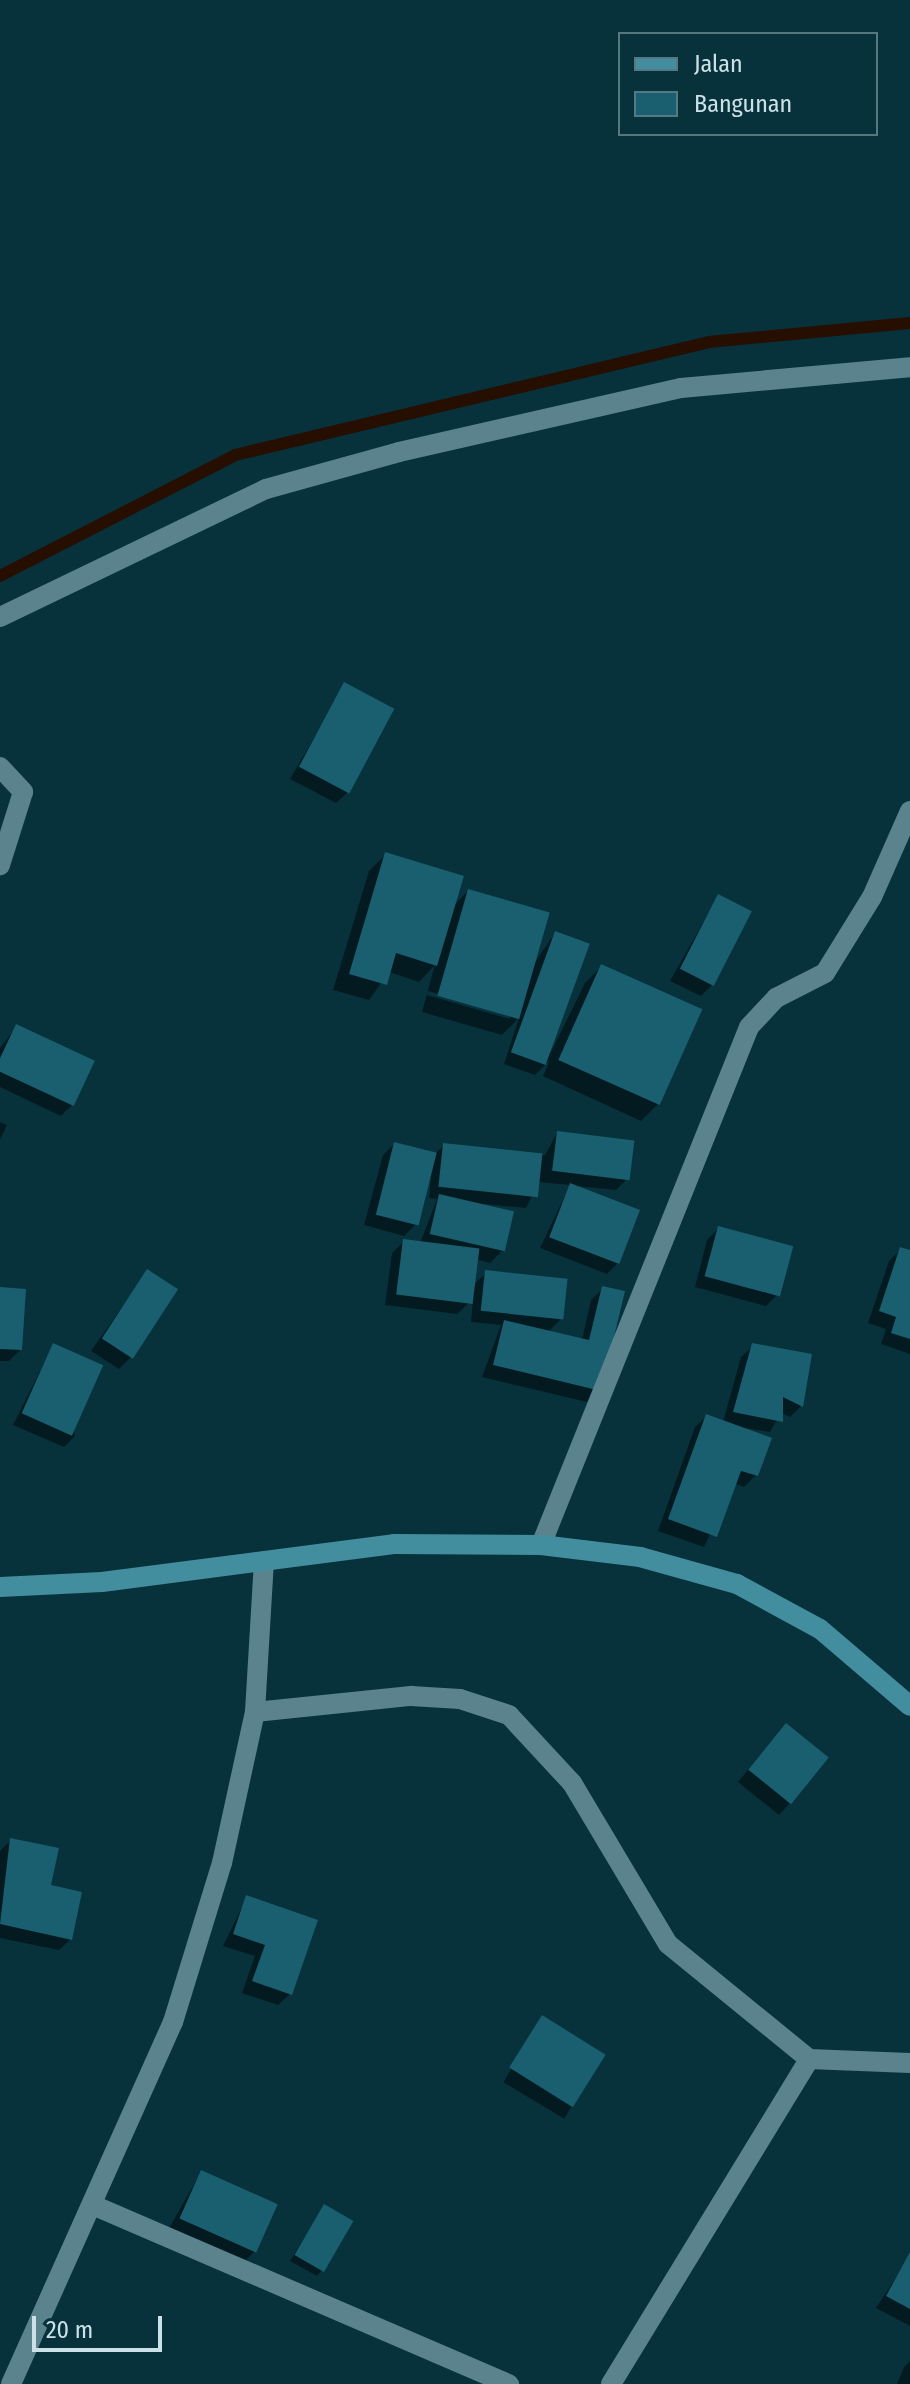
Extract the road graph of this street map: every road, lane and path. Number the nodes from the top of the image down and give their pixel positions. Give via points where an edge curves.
1 (910, 367) edge
2 (0, 617) edge
3 (0, 767) edge
4 (910, 811) edge
5 (0, 865) edge
6 (541, 1545) junction
7 (264, 1561) junction
8 (0, 1587) edge
9 (255, 1704) junction
10 (910, 1706) edge
11 (809, 2059) junction
12 (910, 2063) edge
13 (95, 2206) junction
14 (11, 2384) edge
15 (509, 2384) edge
16 (611, 2384) edge

1 - 2 street via 681,388 384,456 266,489
3 - 5 street via 23,792
4 - 6 street via 872,897 825,973 776,998 749,1027
6 - 7 main road via 394,1544
6 - 10 main road via 640,1557 737,1584 820,1629
7 - 8 main road
7 - 9 street
9 - 11 street via 411,1696 460,1699 509,1715 572,1783 668,1944
9 - 13 street via 222,1863 173,2022
11 - 12 street
11 - 16 street
13 - 14 street
13 - 15 street

